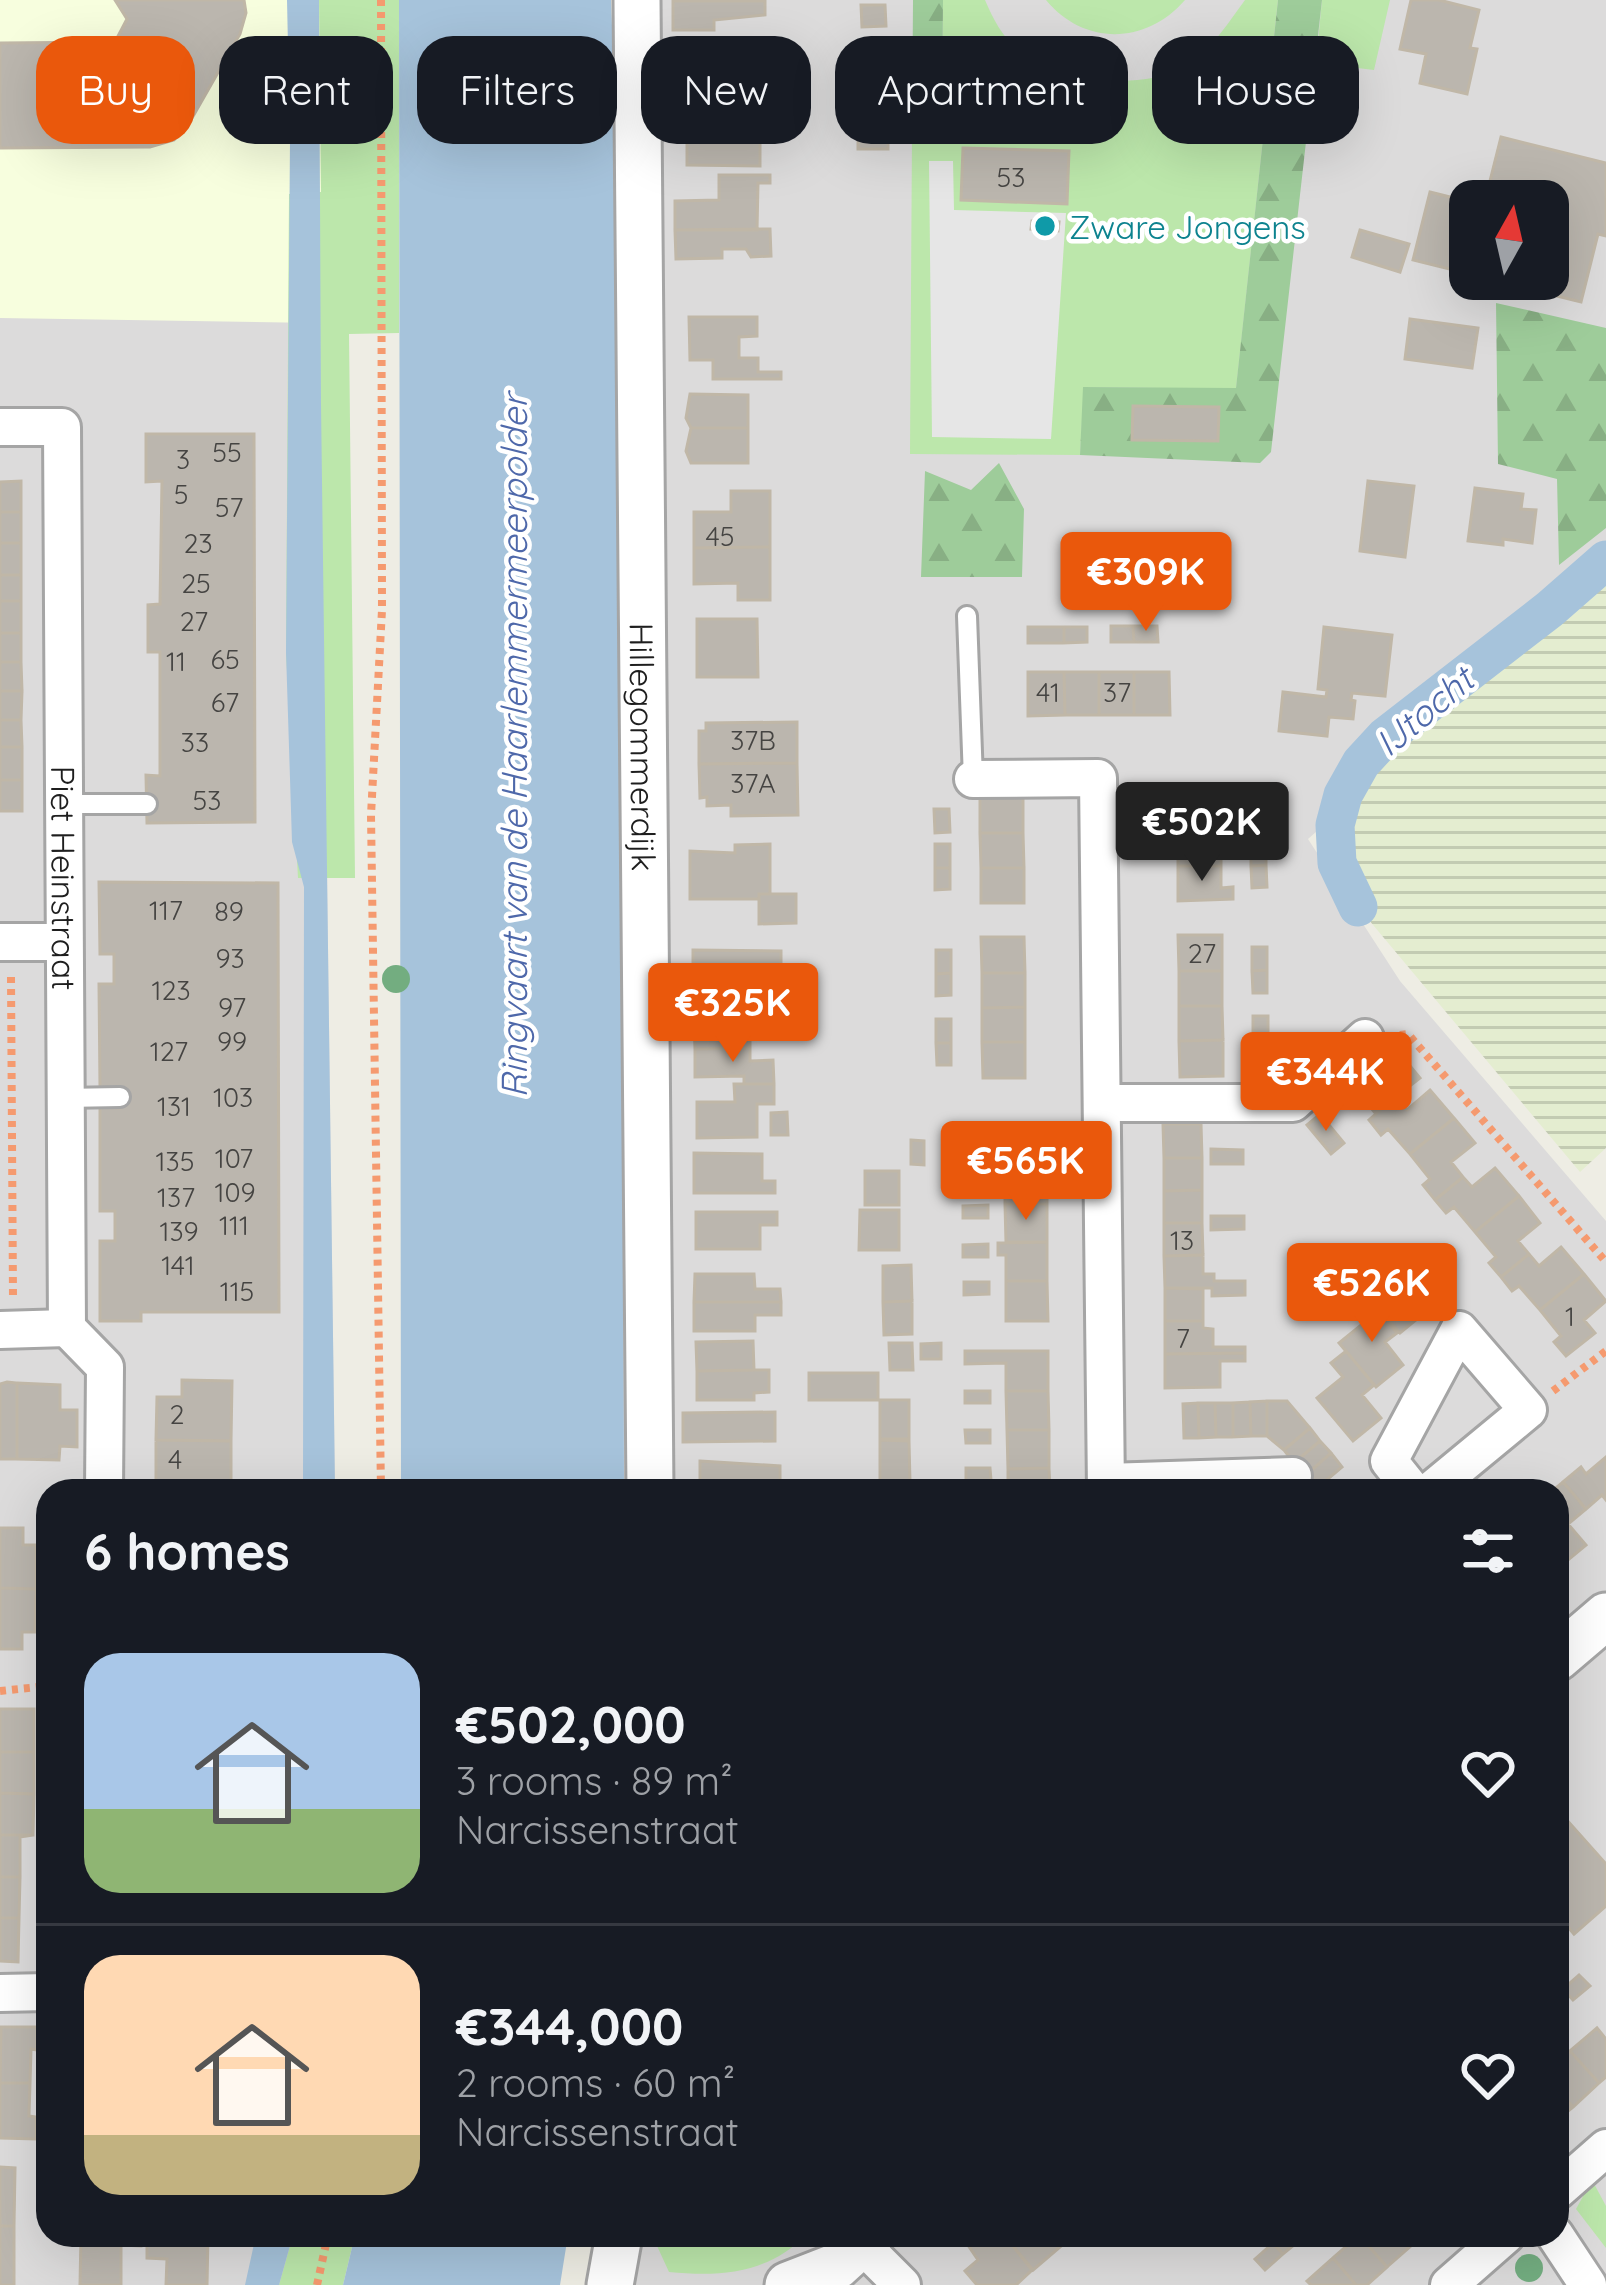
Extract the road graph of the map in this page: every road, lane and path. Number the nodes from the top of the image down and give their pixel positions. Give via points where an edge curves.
1 (381, 0) edge
2 (637, 0) edge
3 (0, 427) edge
4 (967, 616) dead end
5 (973, 778) joint
6 (64, 804) junction
7 (147, 804) dead end
8 (5, 942) edge
9 (62, 942) junction
10 (1365, 1038) joint
11 (120, 1097) dead end
12 (64, 1098) junction
13 (1105, 1103) junction
14 (1606, 1262) edge
15 (67, 1328) junction
16 (7, 1330) edge
17 (1606, 1351) edge
18 (1528, 1410) junction
19 (1293, 1476) dead end
20 (104, 1479) edge
21 (381, 1479) edge
22 (650, 1479) edge
23 (1106, 1479) edge
24 (1237, 1479) edge
25 (1403, 1479) edge
26 (1445, 1479) edge
27 (1606, 1616) edge
28 (1569, 1648) edge
29 (36, 1687) edge
30 (0, 1691) edge
31 (36, 1992) edge
32 (0, 1993) edge
33 (1606, 2148) edge
34 (1569, 2180) edge
35 (325, 2247) edge
36 (617, 2247) edge
37 (857, 2247) edge
38 (872, 2247) edge
39 (1492, 2247) edge
40 (1564, 2247) edge
41 (317, 2285) edge
42 (610, 2285) edge
43 (788, 2285) edge
44 (902, 2285) edge
45 (1449, 2285) edge
46 (1588, 2285) edge

1 - 21 path via 382,610 371,815
2 - 22 street, Hillegommerdijk
3 - 6 street, Piet Heinstraat via 62,427
4 - 5 lane
5 - 13 street via 1098,778
6 - 7 lane
6 - 9 street, Piet Heinstraat
8 - 9 street
8 - 16 path
9 - 12 street, Piet Heinstraat
10 - 13 street via 1293,1103
10 - 14 path via 1408,1034
11 - 12 lane
12 - 15 street, Piet Heinstraat
13 - 23 street
15 - 16 street
15 - 20 street via 105,1367
17 - 18 path
18 - 25 street via 1459,1330 1389,1461
18 - 26 street
19 - 24 street
27 - 28 street
29 - 30 path
31 - 32 street
33 - 34 street
35 - 41 path
36 - 42 street
37 - 43 street via 837,2266
38 - 44 street
39 - 45 street
40 - 46 street

